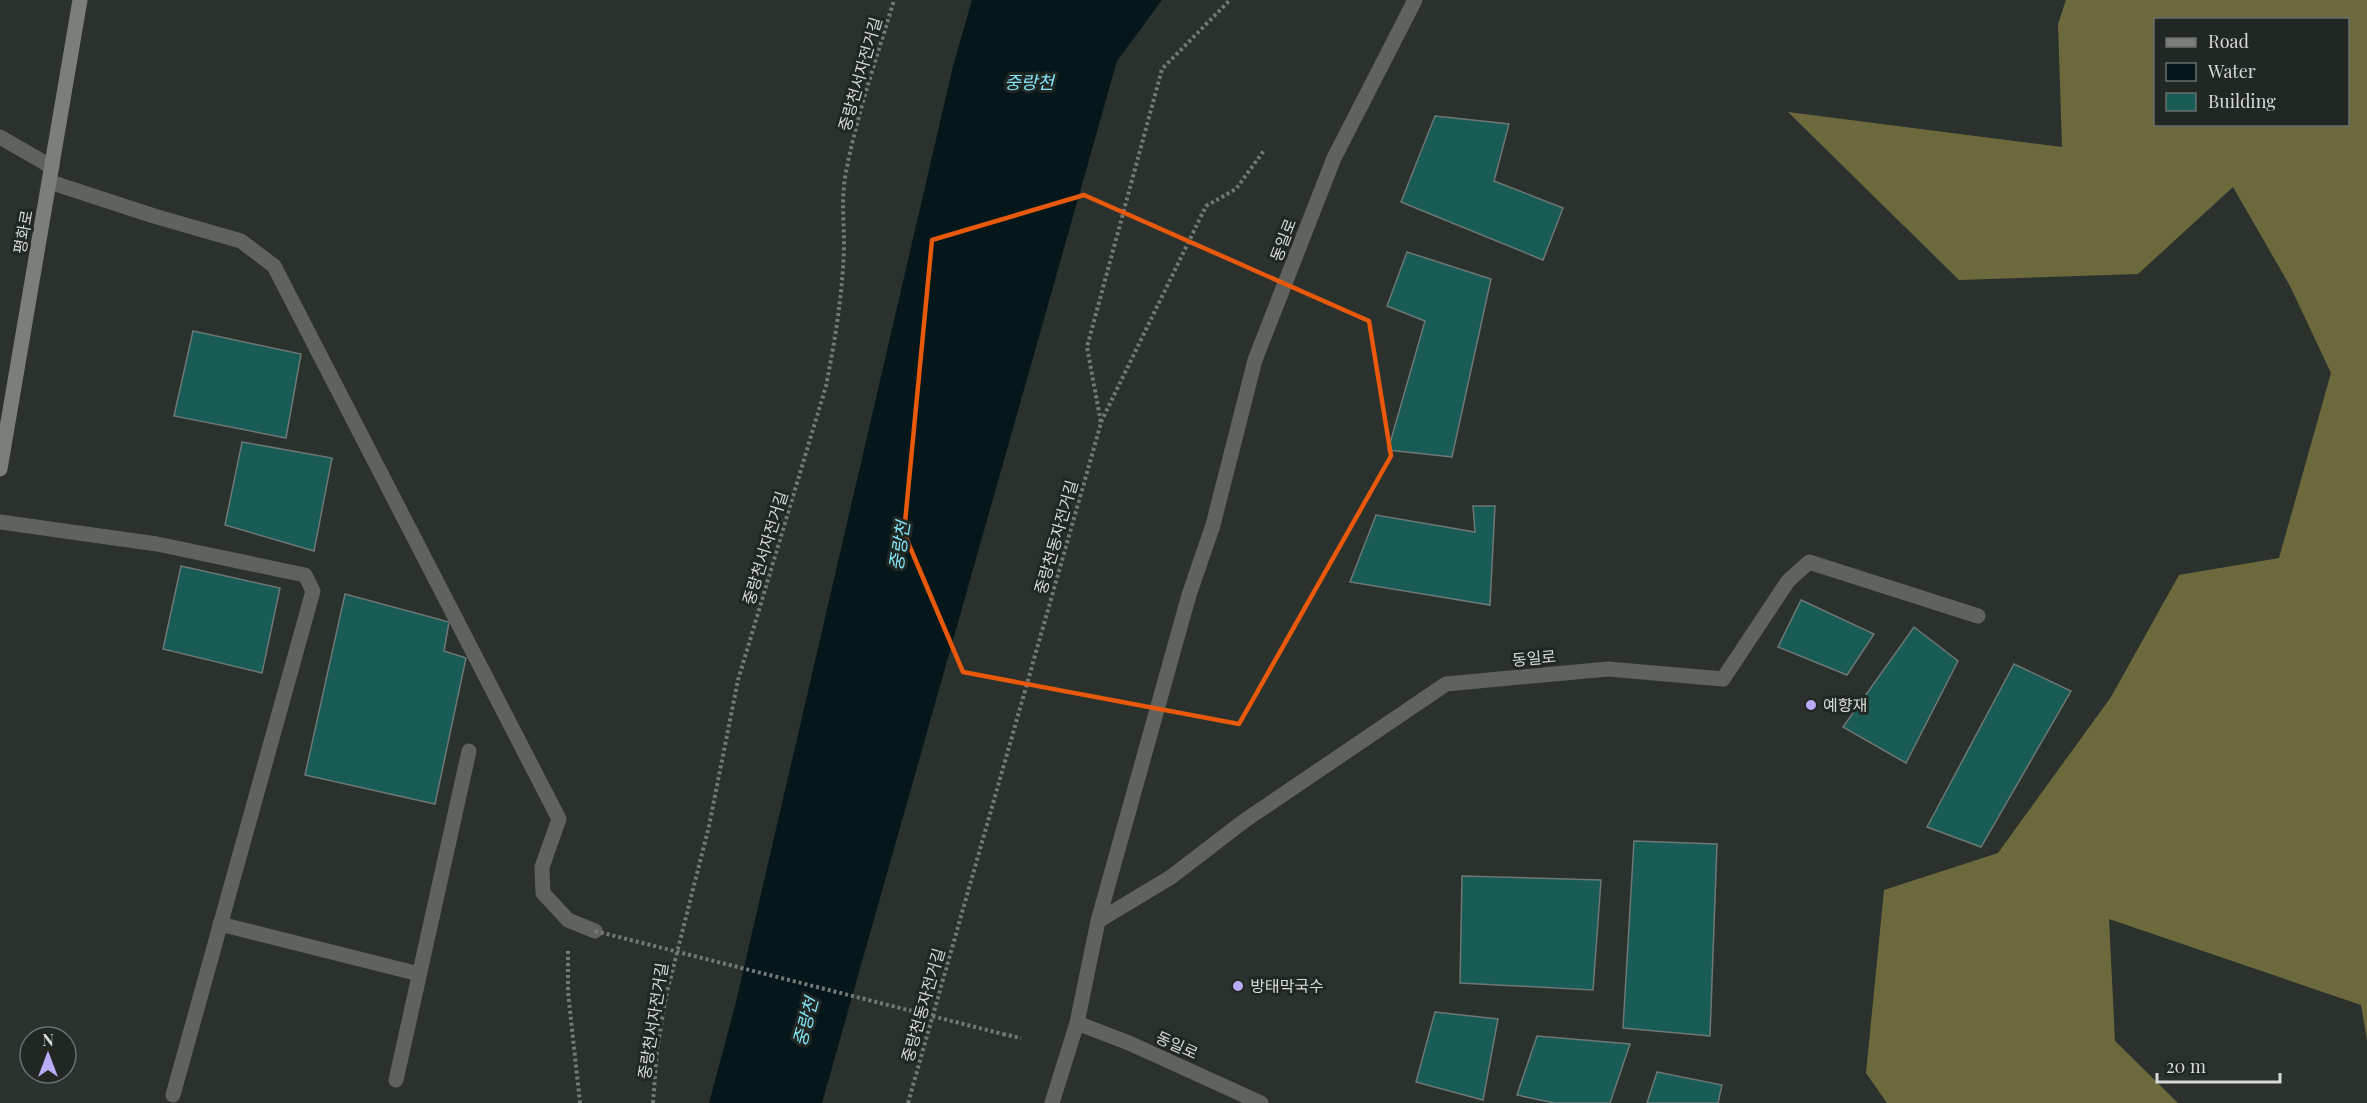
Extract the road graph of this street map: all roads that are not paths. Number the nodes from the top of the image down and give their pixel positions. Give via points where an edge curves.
1 (80, 0) edge
2 (1415, 0) edge
3 (0, 136) edge
4 (51, 174) junction
5 (0, 469) edge
6 (0, 522) edge
7 (1978, 616) dead end
8 (469, 752) dead end
9 (1098, 921) junction
10 (220, 924) junction
11 (595, 931) road end
12 (419, 974) junction
13 (1077, 1023) junction
14 (396, 1080) dead end
15 (173, 1095) dead end
16 (1052, 1103) edge
17 (1261, 1103) edge

1 - 4 main road, 평화로
2 - 9 street, 동일로 via 1334,158 1255,360 1213,525 1189,595
3 - 4 street
4 - 5 main road, 평화로
4 - 11 street via 154,216 241,241 274,266 559,819 542,867 543,892 568,920
6 - 10 street via 157,544 305,575 313,591
7 - 9 street, 동일로 via 1809,562 1788,581 1723,679 1608,669 1446,684 1244,821 1171,878
8 - 12 street
9 - 13 street, 동일로
10 - 12 street
10 - 15 street
12 - 14 street
13 - 16 street, 동일로
13 - 17 street, 동일로 via 1129,1042

